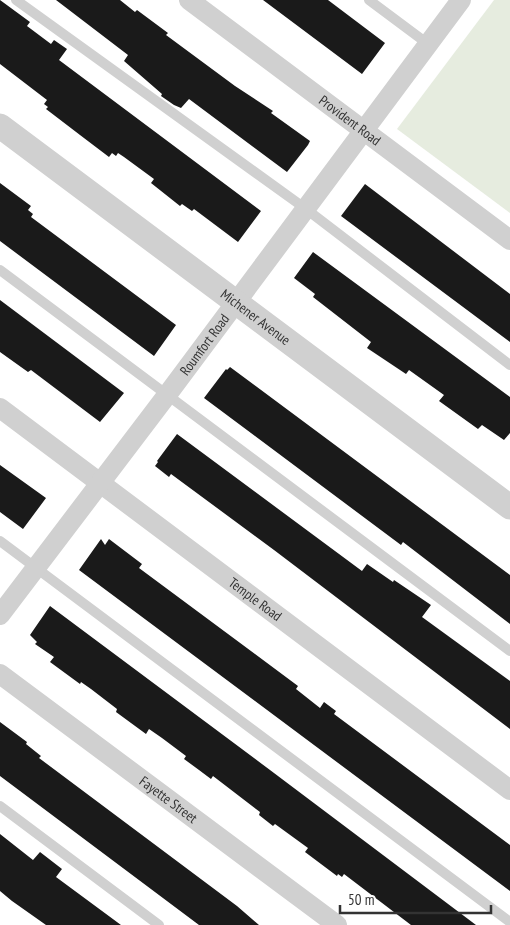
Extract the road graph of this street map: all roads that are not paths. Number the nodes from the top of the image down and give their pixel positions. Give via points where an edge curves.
1 (16, 0) edge
2 (189, 0) edge
3 (369, 0) edge
4 (461, 0) edge
5 (428, 44) junction
6 (0, 126) edge
7 (363, 131) junction
8 (306, 209) junction
9 (510, 240) edge
10 (0, 270) edge
11 (236, 302) junction
12 (510, 365) edge
13 (167, 395) junction
14 (0, 408) edge
15 (100, 483) junction
16 (510, 507) edge
17 (0, 541) edge
18 (36, 568) junction
19 (0, 615) edge
20 (510, 651) edge
21 (0, 674) edge
22 (510, 790) edge
23 (0, 806) edge
24 (510, 922) edge
25 (159, 925) edge
26 (336, 925) edge

1 - 8 lane
2 - 7 street, Provident Road
3 - 5 lane
4 - 5 street, Roumfort Road
5 - 7 street, Roumfort Road
6 - 11 street, Michener Avenue
7 - 8 street, Roumfort Road
7 - 9 street, Provident Road
8 - 11 street, Roumfort Road
8 - 12 lane
10 - 13 lane
11 - 13 street, Roumfort Road
11 - 16 street, Michener Avenue
13 - 15 street, Roumfort Road
13 - 20 lane
14 - 15 street, Temple Road
15 - 18 street, Roumfort Road
15 - 22 street, Temple Road
17 - 18 lane
18 - 19 street, Roumfort Road
18 - 24 lane
21 - 26 street, Fayette Street
23 - 25 lane

